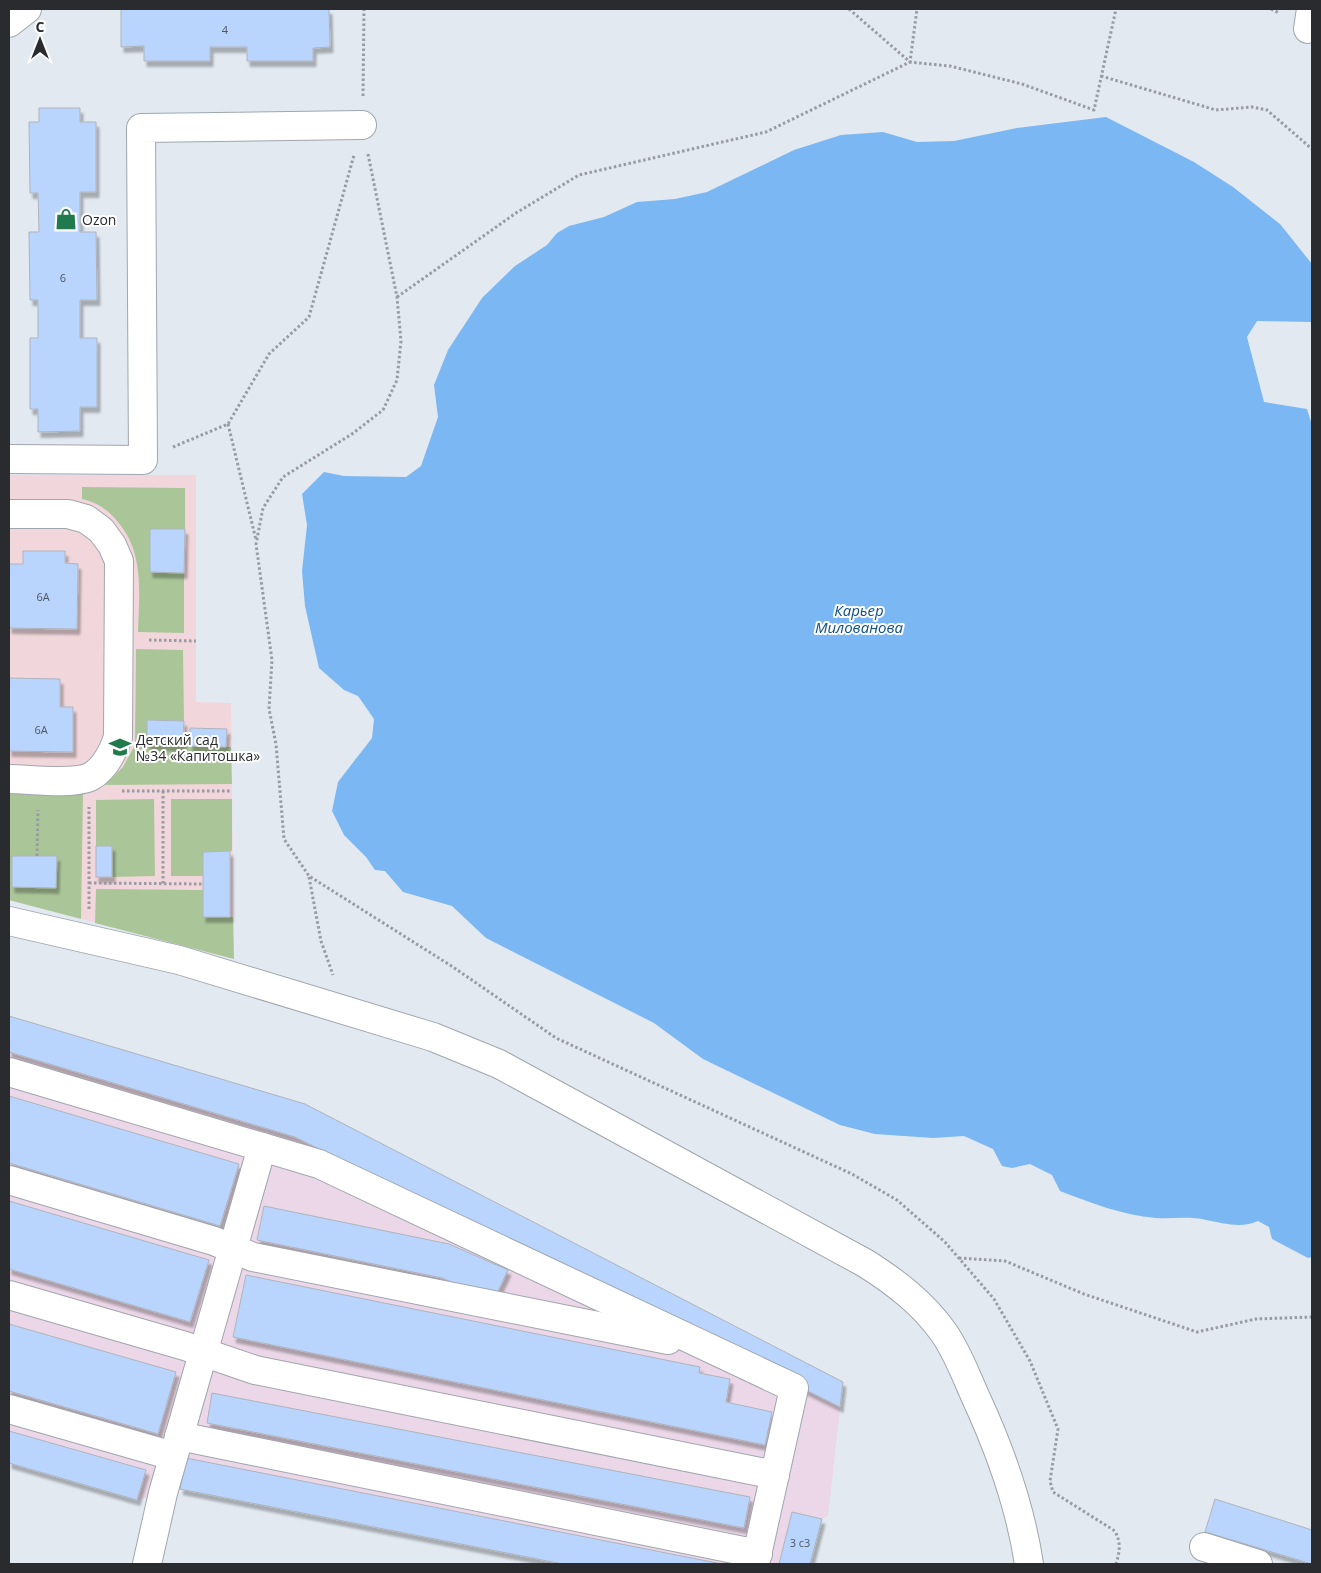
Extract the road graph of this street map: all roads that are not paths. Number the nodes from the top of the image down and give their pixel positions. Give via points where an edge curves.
1 (27, 9) edge
2 (9, 23) edge
3 (362, 126) road end
4 (9, 459) edge
5 (9, 514) edge
6 (9, 779) edge
7 (9, 921) edge
8 (9, 1072) edge
9 (262, 1147) junction
10 (9, 1180) edge
11 (233, 1248) junction
12 (9, 1295) edge
13 (711, 1349) junction
14 (203, 1352) junction
15 (9, 1409) edge
16 (176, 1446) junction
17 (775, 1475) junction
18 (1204, 1547) dead end
19 (756, 1559) edge
20 (147, 1564) edge
21 (1029, 1564) edge
22 (1258, 1564) edge

1 - 2 lane
3 - 4 lane via 141,128 143,460
5 - 6 lane via 68,514 86,519 101,530 119,561 119,640 118,737 111,755 90,784 74,780
7 - 21 lane via 178,960 433,1038 498,1064 895,1281 944,1333 960,1361 993,1432 1014,1490
8 - 9 lane
9 - 11 lane
9 - 13 lane via 320,1164
10 - 11 lane
11 - 13 lane via 253,1257
11 - 14 lane
12 - 14 lane
13 - 17 lane via 794,1388
14 - 16 lane
14 - 17 lane via 255,1370
15 - 16 lane
16 - 19 lane
16 - 20 lane
17 - 19 lane
18 - 22 lane

